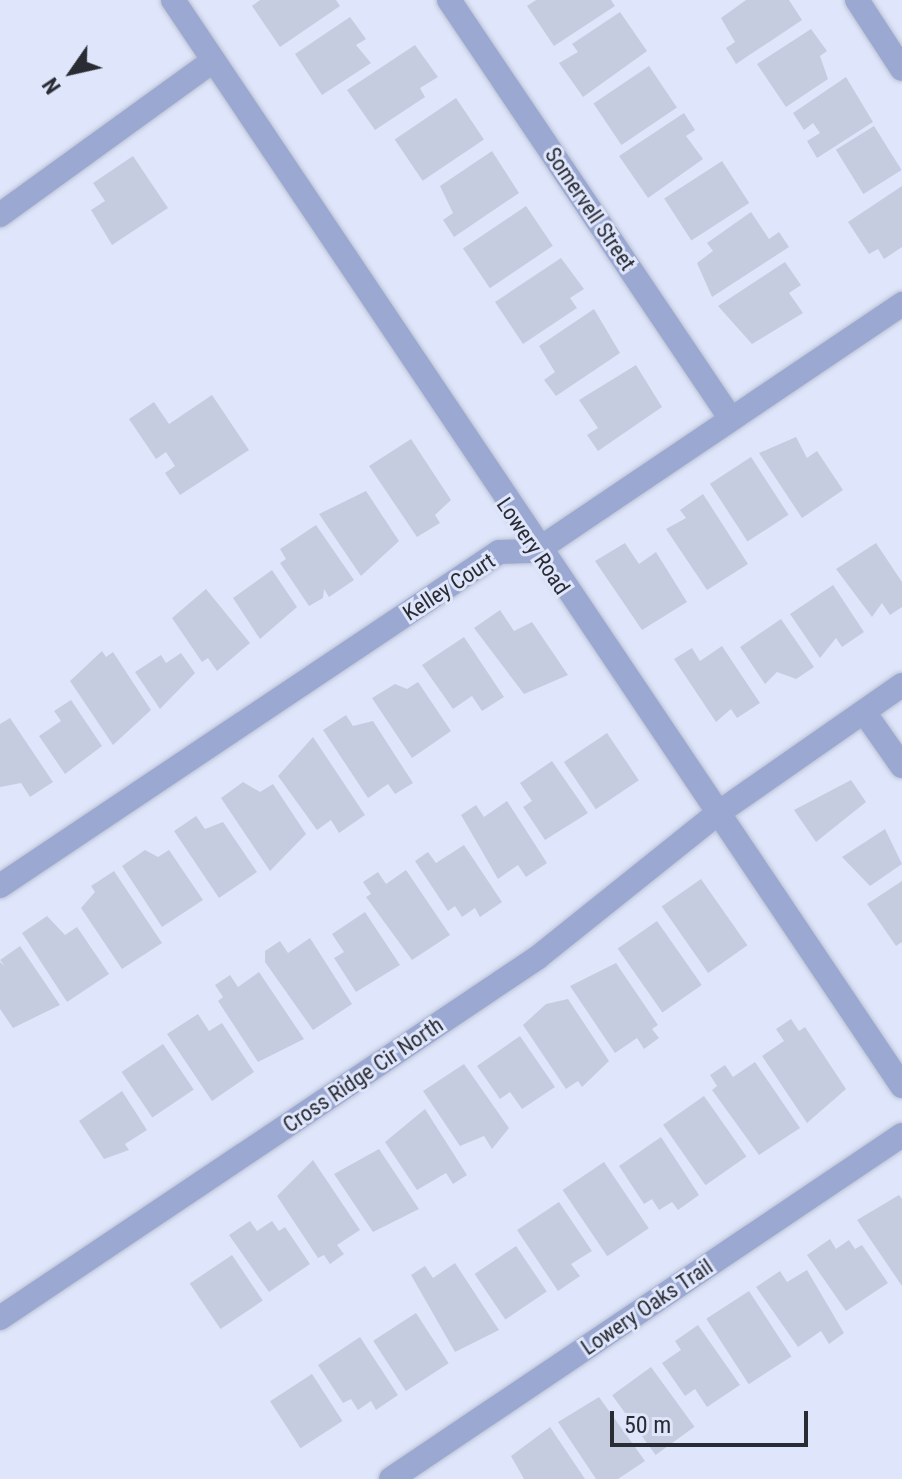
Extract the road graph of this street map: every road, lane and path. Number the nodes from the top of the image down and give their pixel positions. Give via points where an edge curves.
1 (173, 0) edge
2 (449, 0) edge
3 (857, 0) edge
4 (213, 61) junction
5 (902, 69) edge
6 (0, 215) edge
7 (902, 304) edge
8 (731, 419) junction
9 (536, 551) junction
10 (902, 685) edge
11 (864, 712) junction
12 (902, 766) edge
13 (714, 816) junction
14 (0, 886) edge
15 (902, 1086) edge
16 (902, 1135) edge
17 (0, 1318) edge
18 (391, 1479) edge

1 - 4 street, Lowery Road
2 - 8 street, Somervell Street
3 - 5 street
4 - 6 street
4 - 9 street, Lowery Road
7 - 8 street
8 - 9 street
9 - 13 street, Lowery Road
9 - 14 street, Kelley Court via 499,552
10 - 11 street, Cross Ridge Cir North
11 - 12 street
11 - 13 street, Cross Ridge Cir North
13 - 15 street, Lowery Road
13 - 17 street, Cross Ridge Cir North via 537,958
16 - 18 street, Lowery Oaks Trail

